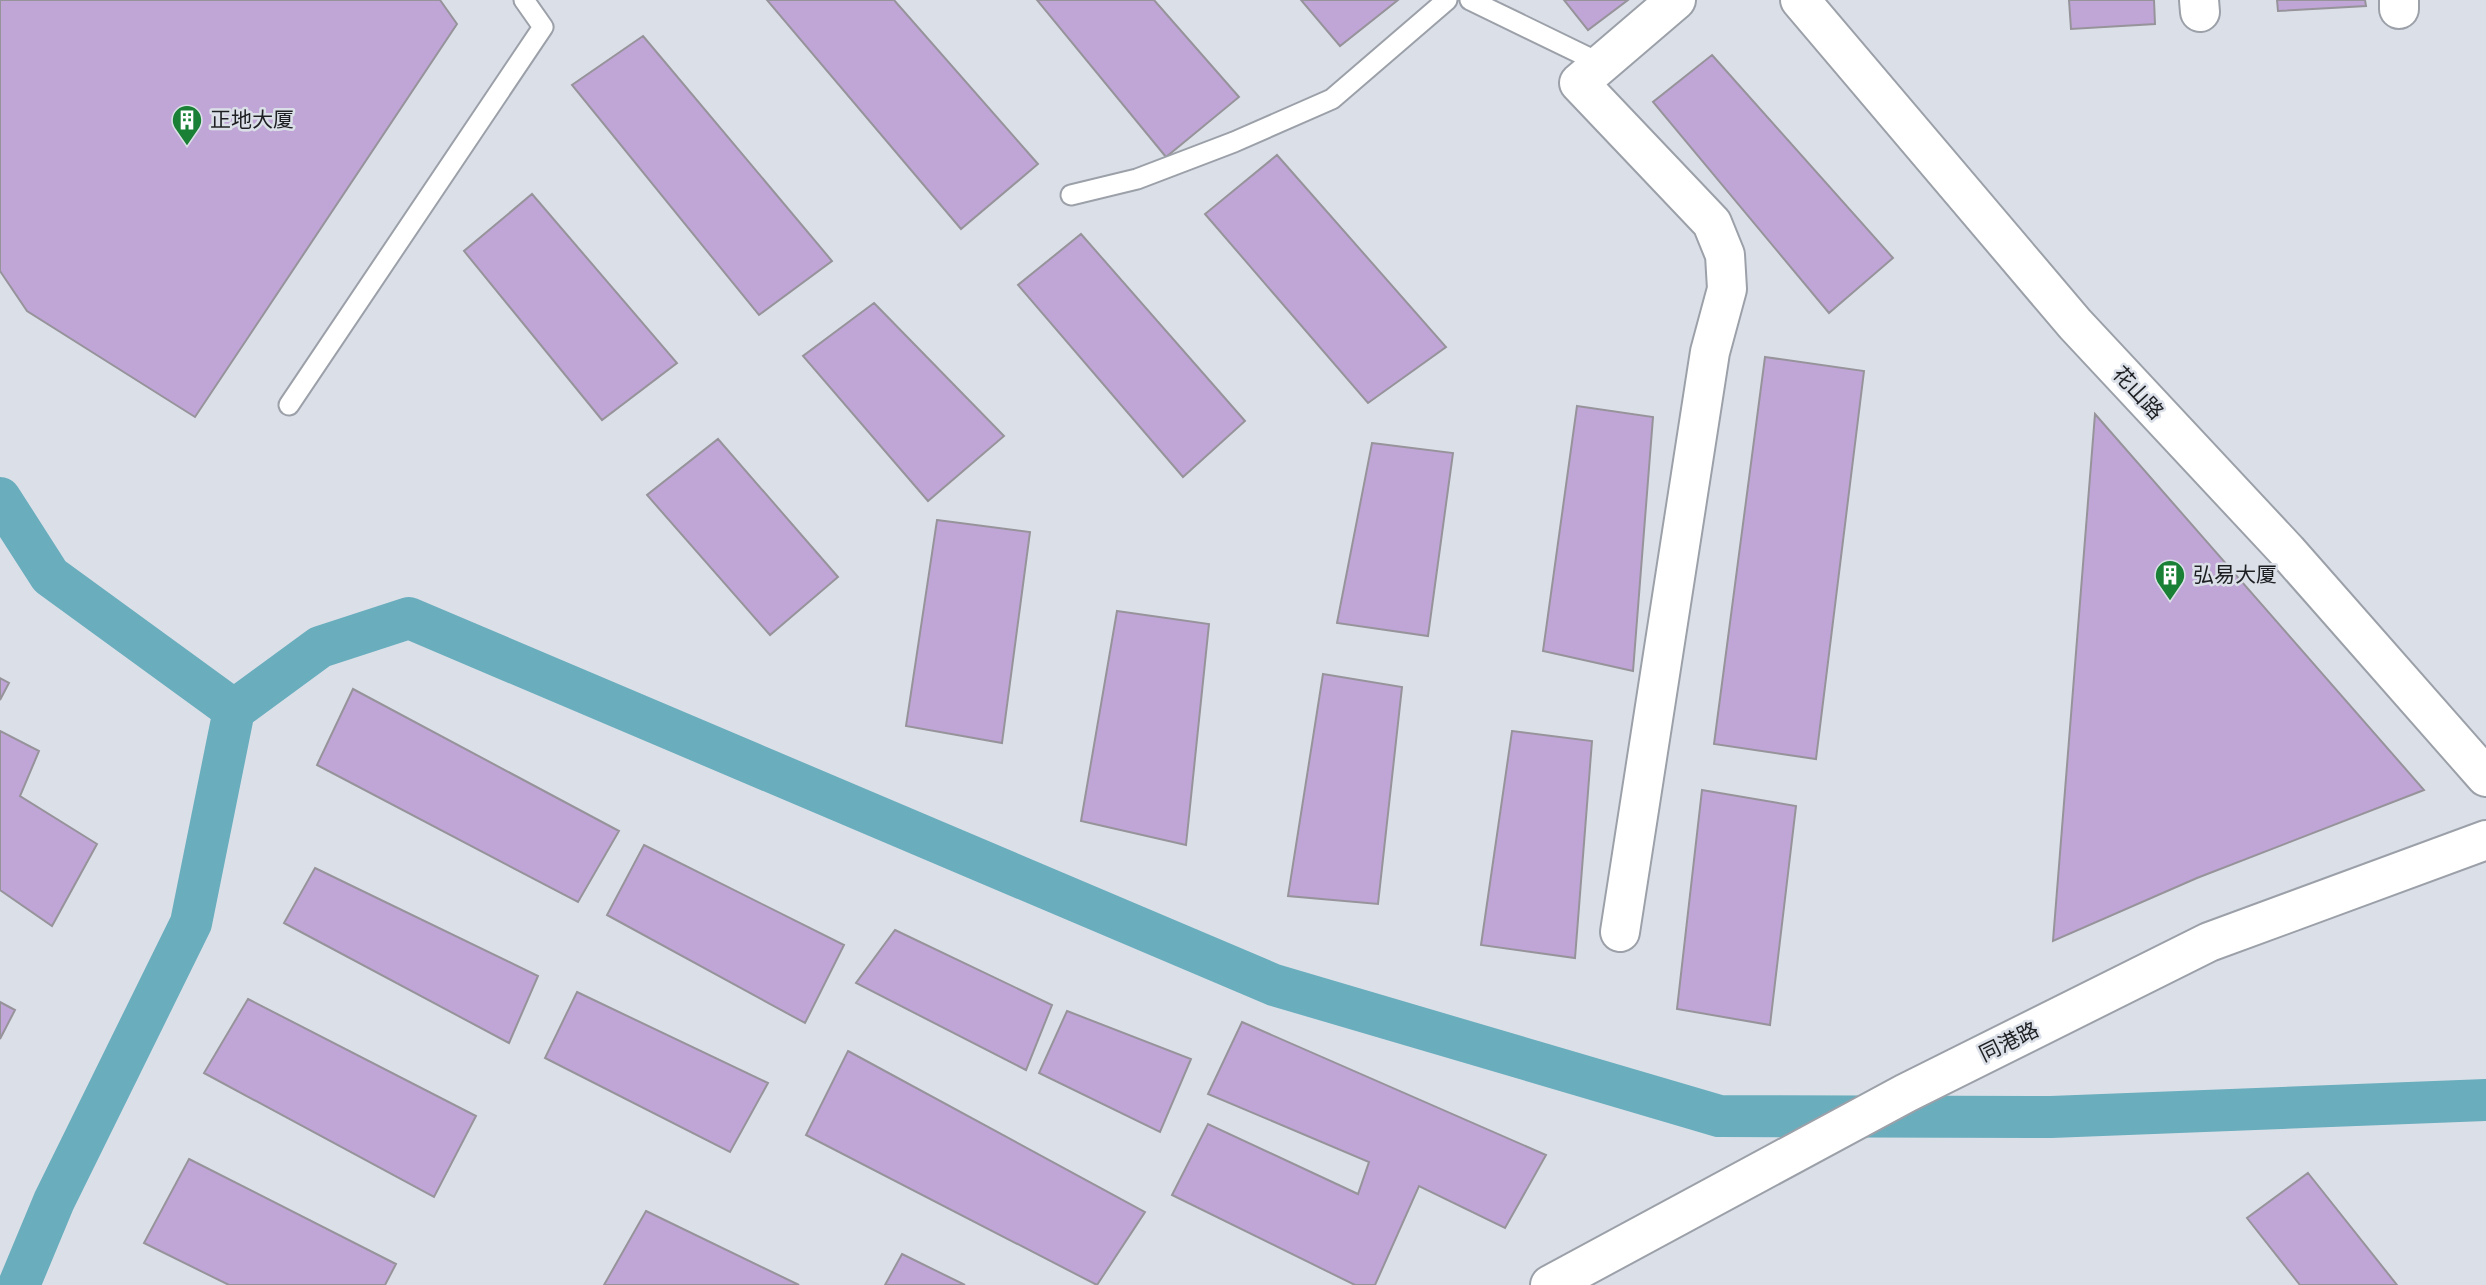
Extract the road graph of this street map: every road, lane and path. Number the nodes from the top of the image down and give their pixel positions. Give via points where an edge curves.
1 (524, 0) edge
2 (1447, 0) edge
3 (1470, 0) edge
4 (1676, 0) edge
5 (1800, 0) edge
6 (1602, 64) junction
7 (1072, 195) dead end
8 (289, 405) dead end
9 (2486, 777) edge
10 (2486, 840) edge
11 (1620, 932) dead end
12 (1550, 1285) edge

1 - 8 lane via 542,27
2 - 7 lane via 1332,99 1137,180
3 - 6 lane
4 - 6 street
5 - 9 street, 花山路 via 2075,324 2287,551
6 - 11 street via 1580,83 1712,223 1725,256 1727,289 1710,352
10 - 12 street, 同港路 via 2209,942 1906,1093

